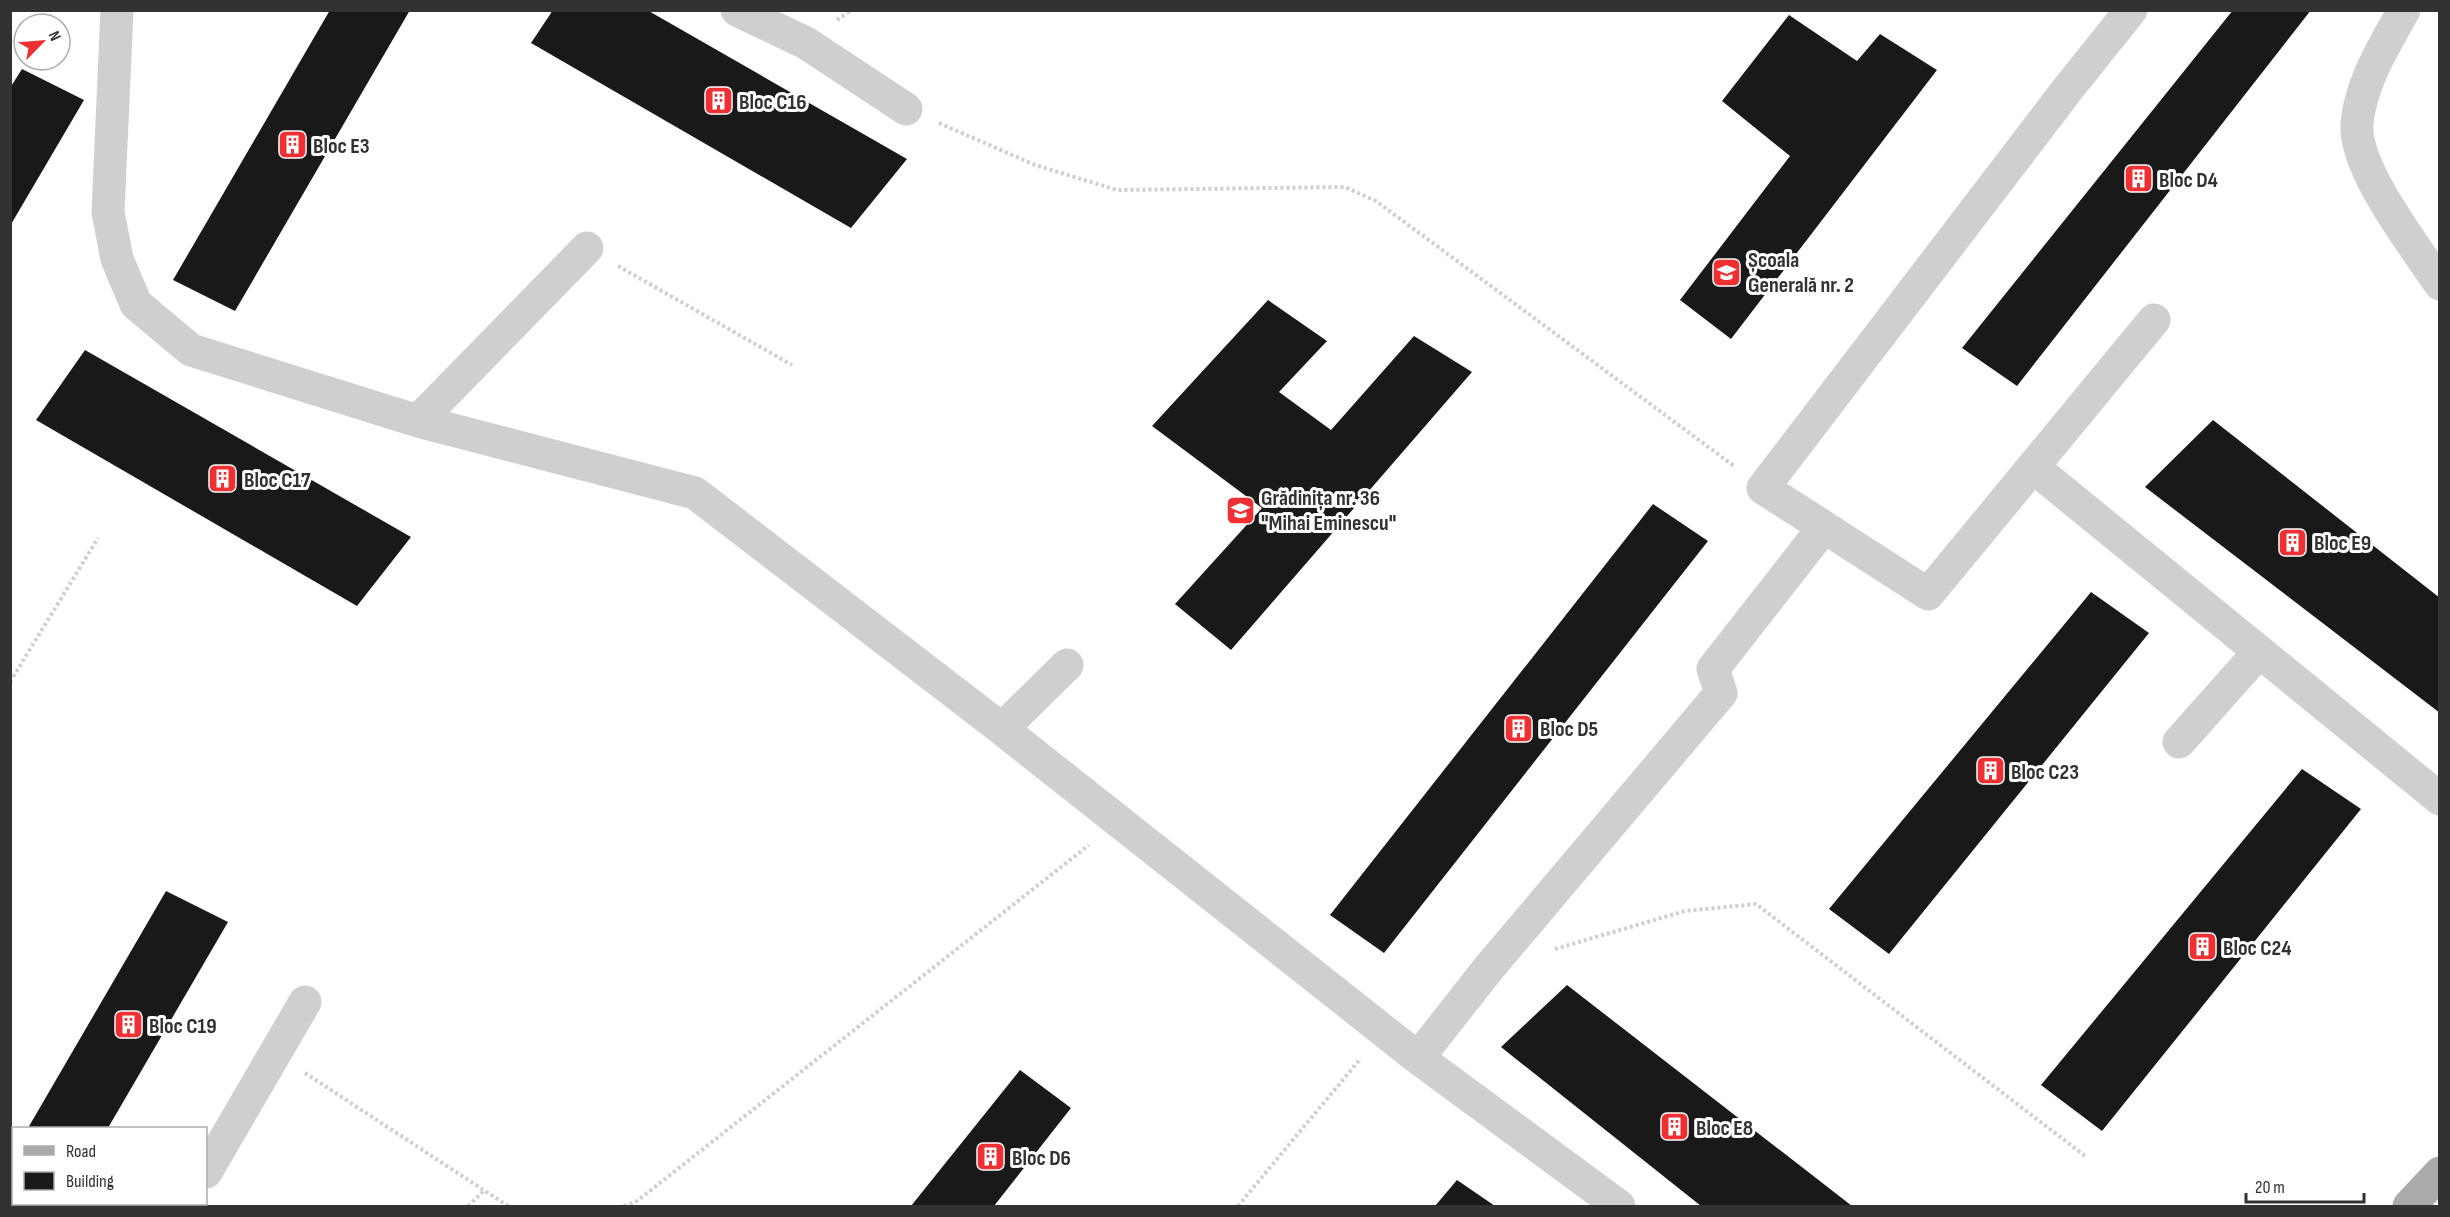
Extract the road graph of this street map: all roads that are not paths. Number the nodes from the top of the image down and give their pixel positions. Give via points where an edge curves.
1 (117, 10) edge
2 (737, 10) edge
3 (2131, 10) edge
4 (2404, 10) edge
5 (906, 109) road end
6 (587, 248) road end
7 (2439, 284) edge
8 (2154, 320) dead end
9 (418, 421) junction
10 (2033, 466) junction
11 (1824, 527) junction
12 (2259, 652) junction
13 (1067, 664) dead end
14 (1002, 729) junction
15 (2179, 742) dead end
16 (2439, 799) edge
17 (305, 1002) dead end
18 (1418, 1058) junction
19 (207, 1170) edge
20 (2439, 1173) edge
21 (1619, 1206) edge
22 (2409, 1206) edge

1 - 9 street via 108,212 117,259 136,304 191,350
2 - 5 street via 806,43
3 - 11 street via 1764,488
4 - 7 street via 2372,67 2357,125 2368,175
6 - 9 street
8 - 10 street
9 - 14 street via 695,493
10 - 11 street via 1928,594
10 - 12 street
11 - 18 street via 1713,669 1720,693
12 - 15 street
12 - 16 street
13 - 14 street
14 - 18 street
17 - 19 street
18 - 21 street
20 - 22 main road

